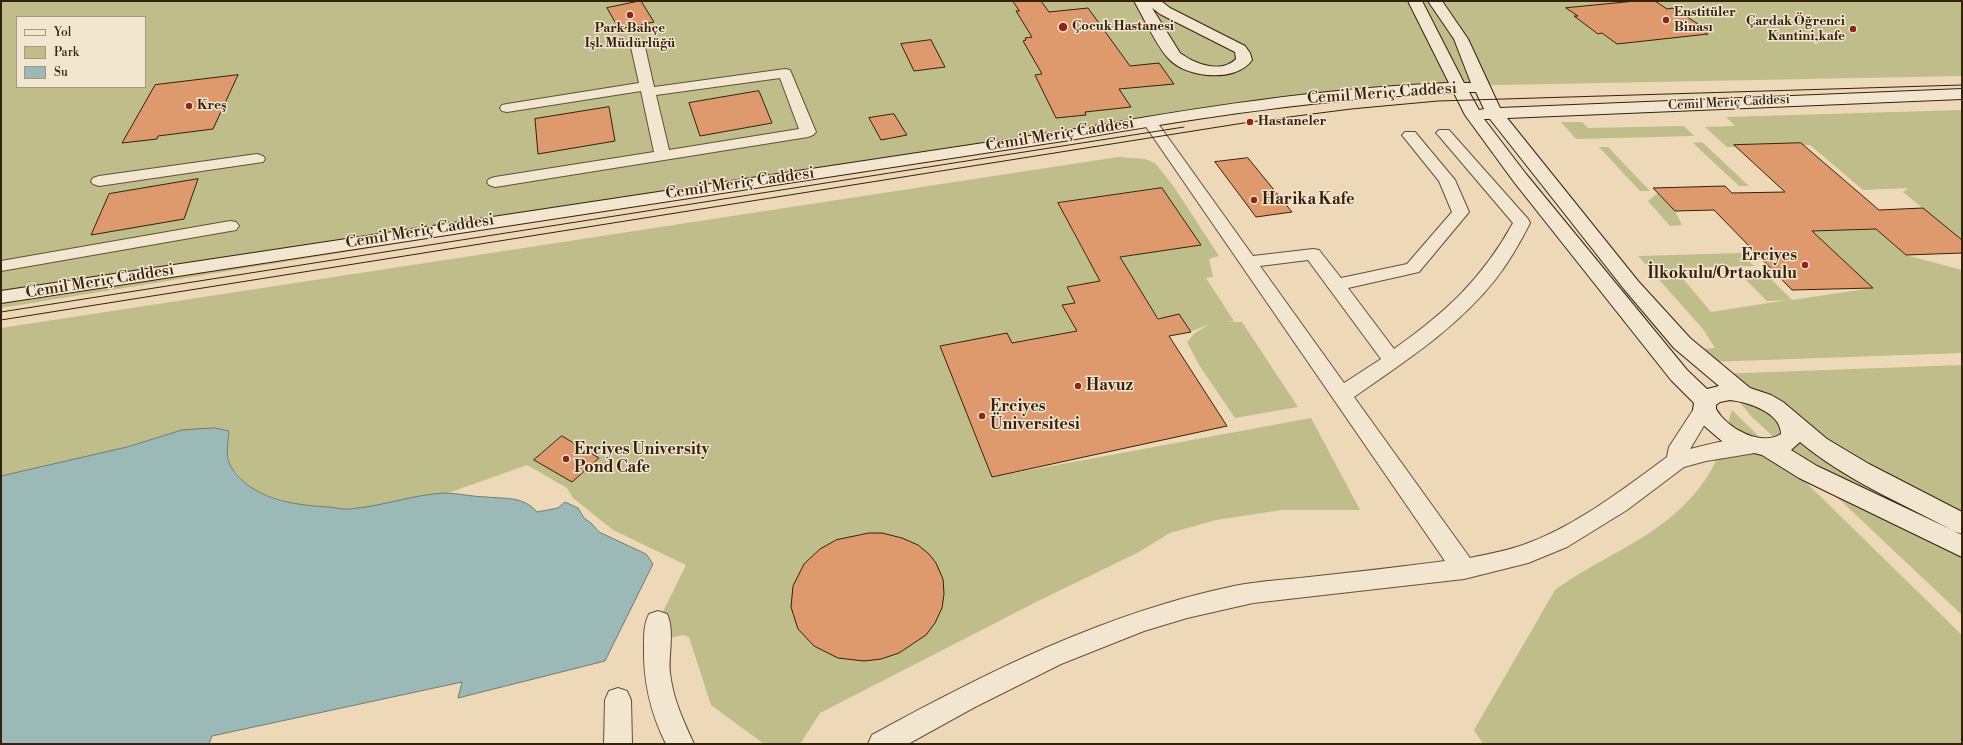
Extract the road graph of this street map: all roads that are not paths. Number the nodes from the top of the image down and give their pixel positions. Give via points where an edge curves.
1 (1141, 1) edge
2 (1152, 1) edge
3 (1415, 1) edge
4 (1435, 1) edge
5 (638, 47) dead end
6 (1481, 87) junction
7 (1458, 88) junction
8 (647, 89) junction
9 (1962, 94) edge
10 (506, 108) dead end
11 (1495, 114) junction
12 (1473, 115) junction
13 (1149, 121) junction
14 (1444, 133) dead end
15 (1410, 135) dead end
16 (662, 155) junction
17 (257, 159) dead end
18 (1484, 178) junction
19 (1447, 180) junction
20 (99, 181) dead end
21 (495, 182) dead end
22 (230, 226) dead end
23 (1248, 262) junction
24 (1, 266) edge
25 (1336, 285) junction
26 (1, 297) edge
27 (1392, 360) junction
28 (1742, 393) junction
29 (1342, 395) junction
30 (1705, 405) junction
31 (1788, 420) junction
32 (1760, 446) junction
33 (1677, 461) junction
34 (1962, 524) edge
35 (1962, 547) edge
36 (1464, 569) junction
37 (658, 622) dead end
38 (618, 700) dead end
39 (618, 744) edge
40 (680, 744) edge
41 (882, 744) edge

1 - 2 street via 1174,56 1183,63 1217,70 1234,67 1244,60 1240,49 1165,11
3 - 7 street
4 - 6 street via 1461,39
5 - 8 street
6 - 7 street, Cemil Meriç Caddesi
6 - 11 street
7 - 12 street
7 - 13 street, Cemil Meriç Caddesi via 1340,95
8 - 10 street
8 - 16 street
8 - 16 street via 786,72 808,132
9 - 11 street, Cemil Meriç Caddesi
11 - 12 street, Cemil Meriç Caddesi
11 - 28 street via 1626,279 1682,343
12 - 30 street via 1520,178
13 - 23 street
13 - 26 street, Cemil Meriç Caddesi
14 - 18 street
15 - 19 street
16 - 21 street
17 - 20 street
18 - 19 street
18 - 27 street via 1522,223 1513,243 1492,274 1472,296 1424,337
19 - 25 street via 1461,212 1413,268
22 - 24 street
23 - 25 street via 1313,254
23 - 29 street
25 - 27 street
27 - 29 street
28 - 30 street via 1718,393 1710,396
28 - 31 street via 1769,404
29 - 36 street
30 - 32 street via 1708,417 1720,430 1739,441
30 - 33 street via 1680,447
31 - 32 street via 1792,436 1787,442 1779,446
31 - 34 street via 1819,445 1860,470
32 - 33 street via 1706,453
32 - 35 street
33 - 36 street via 1619,504 1559,540 1522,555
36 - 41 street via 1234,596 1172,613 1110,633 1047,658 995,682
37 - 40 street via 656,674 660,699 668,723
38 - 39 street

